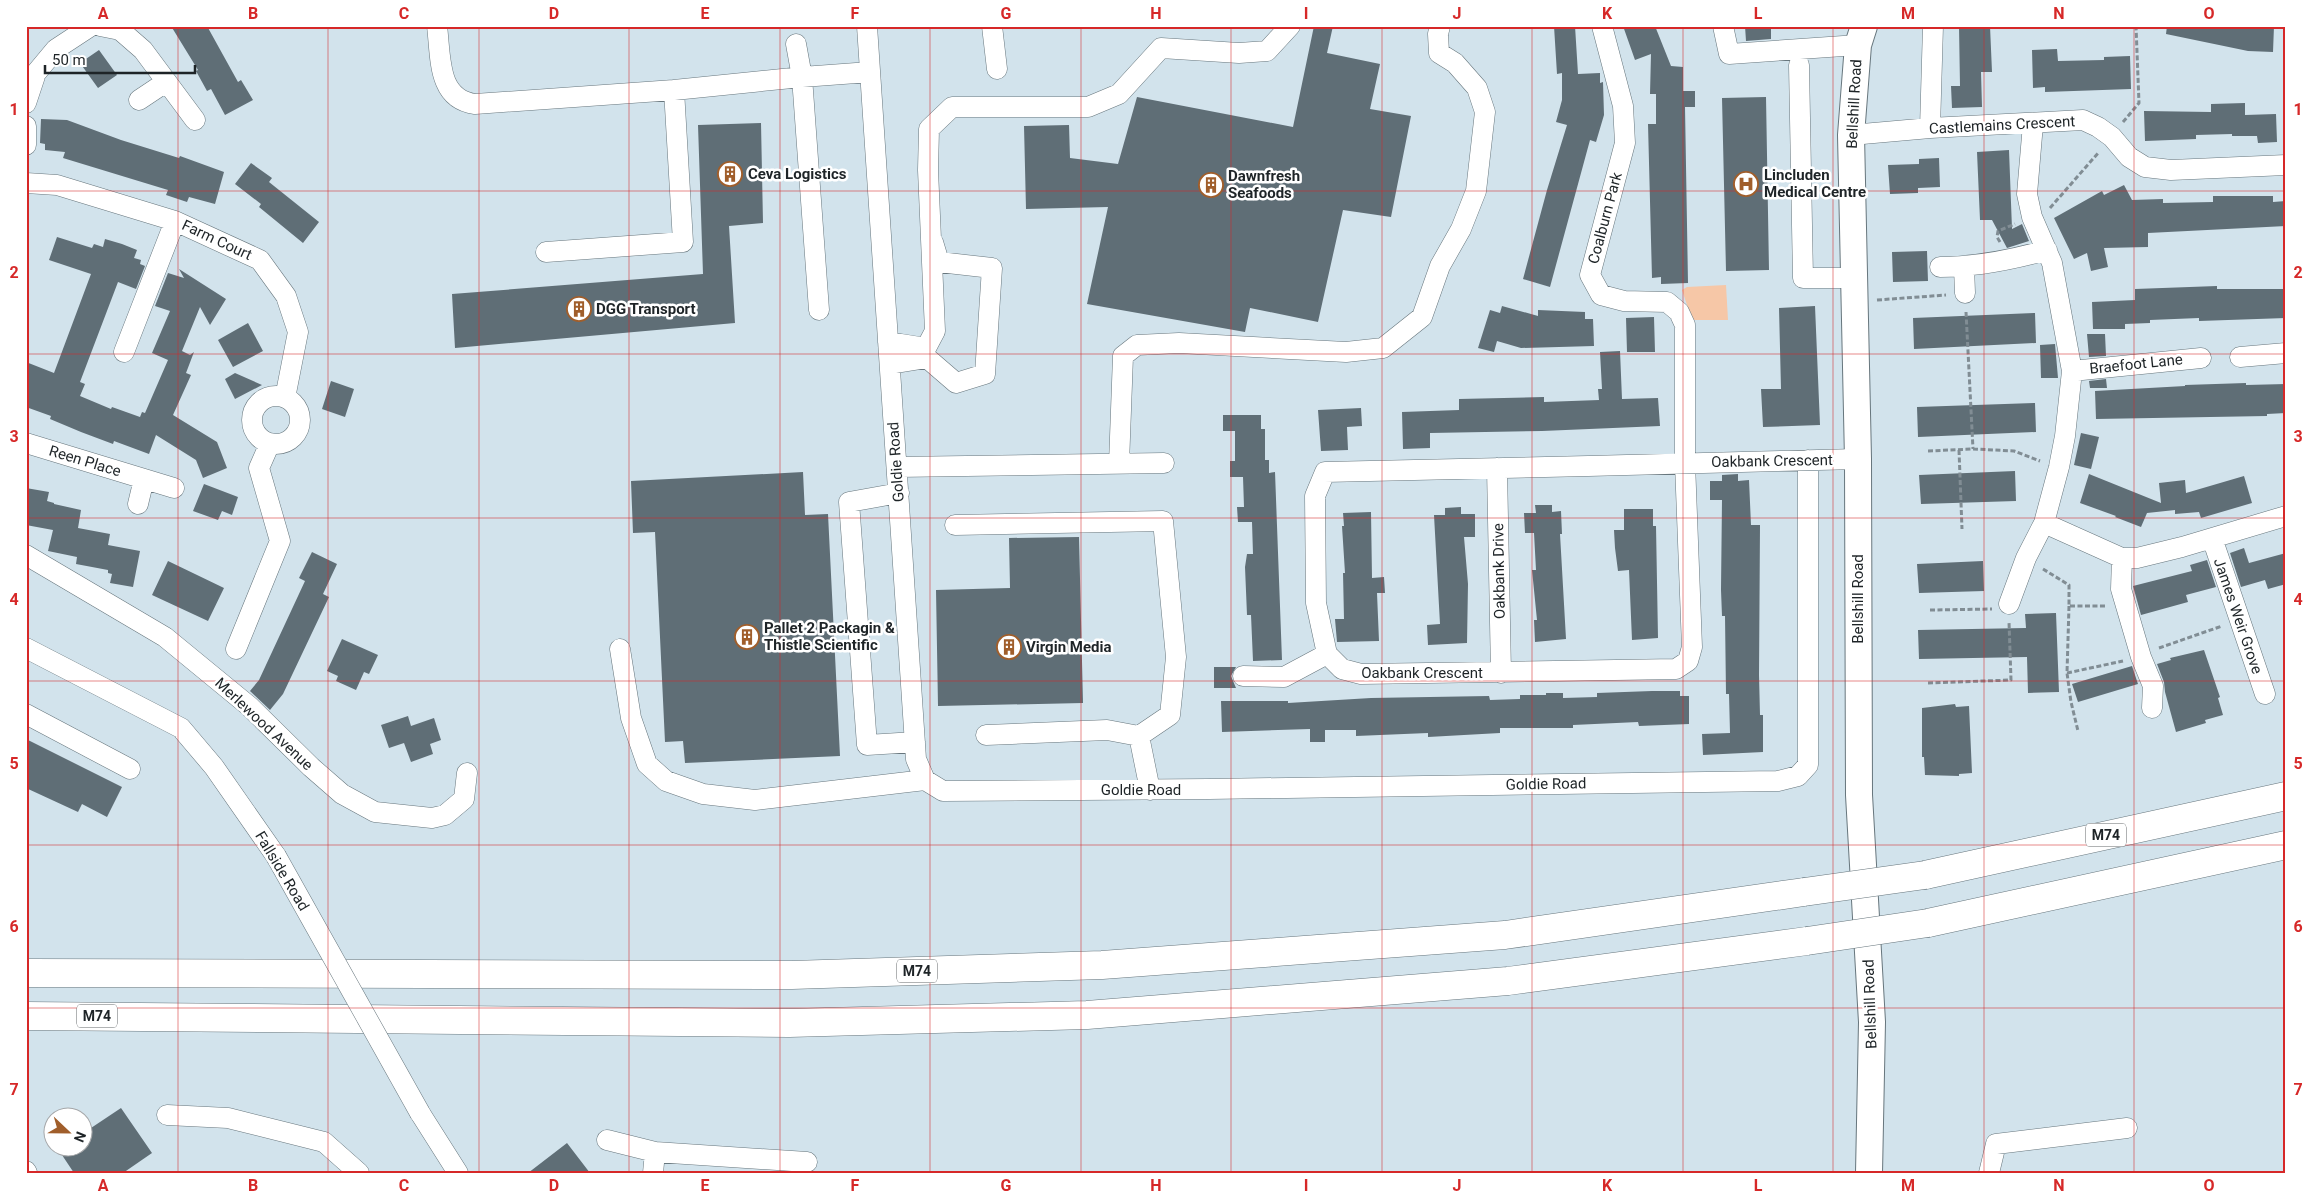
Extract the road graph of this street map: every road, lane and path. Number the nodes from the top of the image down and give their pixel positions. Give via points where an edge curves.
1 (91, 26) edge
2 (100, 26) edge
3 (437, 26) edge
4 (867, 26) edge
5 (992, 26) edge
6 (1290, 26) edge
7 (1440, 26) edge
8 (1602, 26) edge
9 (1724, 26) edge
10 (1933, 26) edge
11 (2136, 26) edge
12 (1861, 36) edge
13 (796, 44) dead end
14 (1799, 65) dead end
15 (997, 69) dead end
16 (870, 72) junction
17 (802, 77) junction
18 (166, 82) junction
19 (674, 90) junction
20 (139, 100) dead end
21 (26, 103) edge
22 (195, 120) dead end
23 (2033, 124) junction
24 (26, 126) edge
25 (1930, 128) junction
26 (1851, 135) junction
27 (2112, 137) junction
28 (26, 145) edge
29 (2286, 165) edge
30 (26, 184) edge
31 (175, 221) junction
32 (931, 235) junction
33 (2047, 250) junction
34 (546, 252) dead end
35 (1940, 267) dead end
36 (1964, 267) junction
37 (1854, 290) junction
38 (1965, 293) junction
39 (820, 310) dead end
40 (888, 342) junction
41 (124, 352) dead end
42 (2286, 354) edge
43 (2240, 357) dead end
44 (2201, 358) dead end
45 (890, 364) junction
46 (2072, 371) junction
47 (285, 398) junction
48 (26, 443) edge
49 (270, 443) junction
50 (1973, 449) junction
51 (1959, 450) junction
52 (1928, 451) dead end
53 (1858, 459) junction
54 (1808, 460) junction
55 (1164, 463) dead end
56 (1685, 463) junction
57 (1119, 464) junction
58 (897, 467) junction
59 (2059, 467) junction
60 (1497, 468) junction
61 (144, 479) junction
62 (174, 488) dead end
63 (898, 493) junction
64 (138, 504) dead end
65 (2286, 516) edge
66 (2044, 524) junction
67 (954, 525) dead end
68 (1962, 529) dead end
69 (2212, 538) junction
70 (26, 555) edge
71 (2026, 558) junction
72 (2122, 558) junction
73 (2069, 606) junction
74 (2127, 606) junction
75 (2009, 607) junction
76 (1930, 610) dead end
77 (26, 648) edge
78 (236, 649) dead end
79 (620, 649) dead end
80 (1327, 654) junction
81 (1501, 673) junction
82 (1243, 676) dead end
83 (1928, 683) dead end
84 (2265, 694) dead end
85 (2152, 708) dead end
86 (26, 714) edge
87 (2078, 731) dead end
88 (986, 735) dead end
89 (1139, 736) junction
90 (915, 742) junction
91 (130, 769) dead end
92 (467, 774) dead end
93 (925, 780) junction
94 (1150, 790) junction
95 (2286, 796) edge
96 (2286, 845) edge
97 (26, 973) edge
98 (26, 1016) edge
99 (168, 1016) junction
100 (26, 1026) edge
101 (167, 1115) dead end
102 (2127, 1128) dead end
103 (607, 1140) dead end
104 (655, 1152) junction
105 (807, 1162) dead end
106 (359, 1173) edge
107 (458, 1173) edge
108 (653, 1173) edge
109 (1868, 1173) edge
110 (1989, 1173) edge

1 - 21 street via 56,49 36,73
2 - 18 street via 120,30 142,50
3 - 19 street via 447,88 462,102 476,104
4 - 16 street, Goldie Road
5 - 15 street
6 - 32 street via 1267,51 1239,53 1162,48 1118,94 1088,107 952,107 930,129
7 - 57 street via 1439,53 1455,63 1477,88 1485,112 1476,191 1461,229 1440,266 1422,317 1383,348 1346,352 1179,343 1138,345 1123,356
8 - 56 street, Coalburn Park via 1623,106 1624,143 1590,275 1602,296 1624,301 1667,302 1679,312 1685,325
9 - 12 street via 1729,54
10 - 25 street
11 - 27 path via 2139,103
12 - 26 main road, Bellshill Road
13 - 17 street
14 - 37 street via 1803,278
16 - 17 street
16 - 40 street, Goldie Road
17 - 19 street
17 - 39 street
18 - 20 street
18 - 22 street
19 - 34 street via 683,242
23 - 25 street, Castlemains Crescent
23 - 27 street, Castlemains Crescent via 2083,120
23 - 33 street via 2027,194 2032,216
24 - 28 street
25 - 26 street, Castlemains Crescent
26 - 37 main road, Bellshill Road
27 - 29 street, Castlemains Crescent via 2129,156 2145,167 2172,170
30 - 31 street, Farm Court via 57,185
31 - 41 street, Farm Court via 129,320
31 - 47 street, Farm Court via 260,260 286,296 298,332
32 - 40 street via 935,331 926,348
32 - 45 street via 939,262 992,268 985,374 956,383 928,358
33 - 36 street
33 - 46 street
35 - 36 street
36 - 38 street
37 - 38 path
37 - 53 main road, Bellshill Road
38 - 50 path
40 - 45 street, Goldie Road
42 - 43 street
44 - 46 street, Braefoot Lane
45 - 58 street, Goldie Road
46 - 59 street
47 - 49 street via 299,415 297,431 285,442
47 - 49 street via 270,397 257,405 253,412 257,434
48 - 61 street, Reen Place
49 - 78 street via 259,468 280,541
50 - 51 path
50 - 59 path via 2014,451
51 - 52 path
51 - 68 path
53 - 54 street, Oakbank Crescent
53 - 109 main road, Bellshill Road via 1860,795 1872,1022
54 - 56 street, Oakbank Crescent
54 - 94 street, Goldie Road via 1808,765 1798,776 1778,781
55 - 57 street
56 - 60 street, Oakbank Crescent
56 - 81 street, Oakbank Crescent via 1692,647 1688,662 1676,669
57 - 58 street
58 - 63 street, Goldie Road
59 - 66 street
60 - 80 street, Oakbank Crescent via 1325,472 1315,496 1316,603
60 - 81 street, Oakbank Drive
61 - 62 street, Reen Place
61 - 64 street
63 - 90 street, Goldie Road
63 - 90 street via 849,502 867,745
65 - 69 street
66 - 71 street
66 - 72 street
67 - 89 street via 1163,521 1176,657 1170,715
69 - 72 street via 2137,558
69 - 84 street, James Weir Grove
70 - 92 street, Merlewood Avenue via 165,637 249,706 342,794 375,812 432,818 444,815 464,798
71 - 73 path via 2069,585
71 - 75 street
72 - 74 street via 2121,588
73 - 74 path
73 - 87 path via 2067,673
74 - 85 street via 2141,657 2154,686
75 - 76 path
75 - 83 path via 2011,680
77 - 107 street, Fallside Road, bridge via 181,728 214,768 276,856 420,1113
79 - 93 street via 631,718 647,764 666,781 704,794 755,800
80 - 81 street, Oakbank Crescent via 1342,669 1361,674
80 - 82 street via 1284,677
86 - 91 street
88 - 89 street via 1107,730
89 - 94 street
90 - 93 street, Goldie Road via 916,759
93 - 94 street, Goldie Road via 943,791
95 - 97 highway, M74, bridge via 1925,875 1505,934 1102,965 792,975
96 - 99 highway, M74, bridge via 1928,923 1807,941 1508,981 1087,1016 788,1023
98 - 99 highway, M74
99 - 100 highway
101 - 106 street via 228,1118 324,1142
102 - 110 street via 1996,1144
103 - 104 street
104 - 105 street
104 - 108 street

